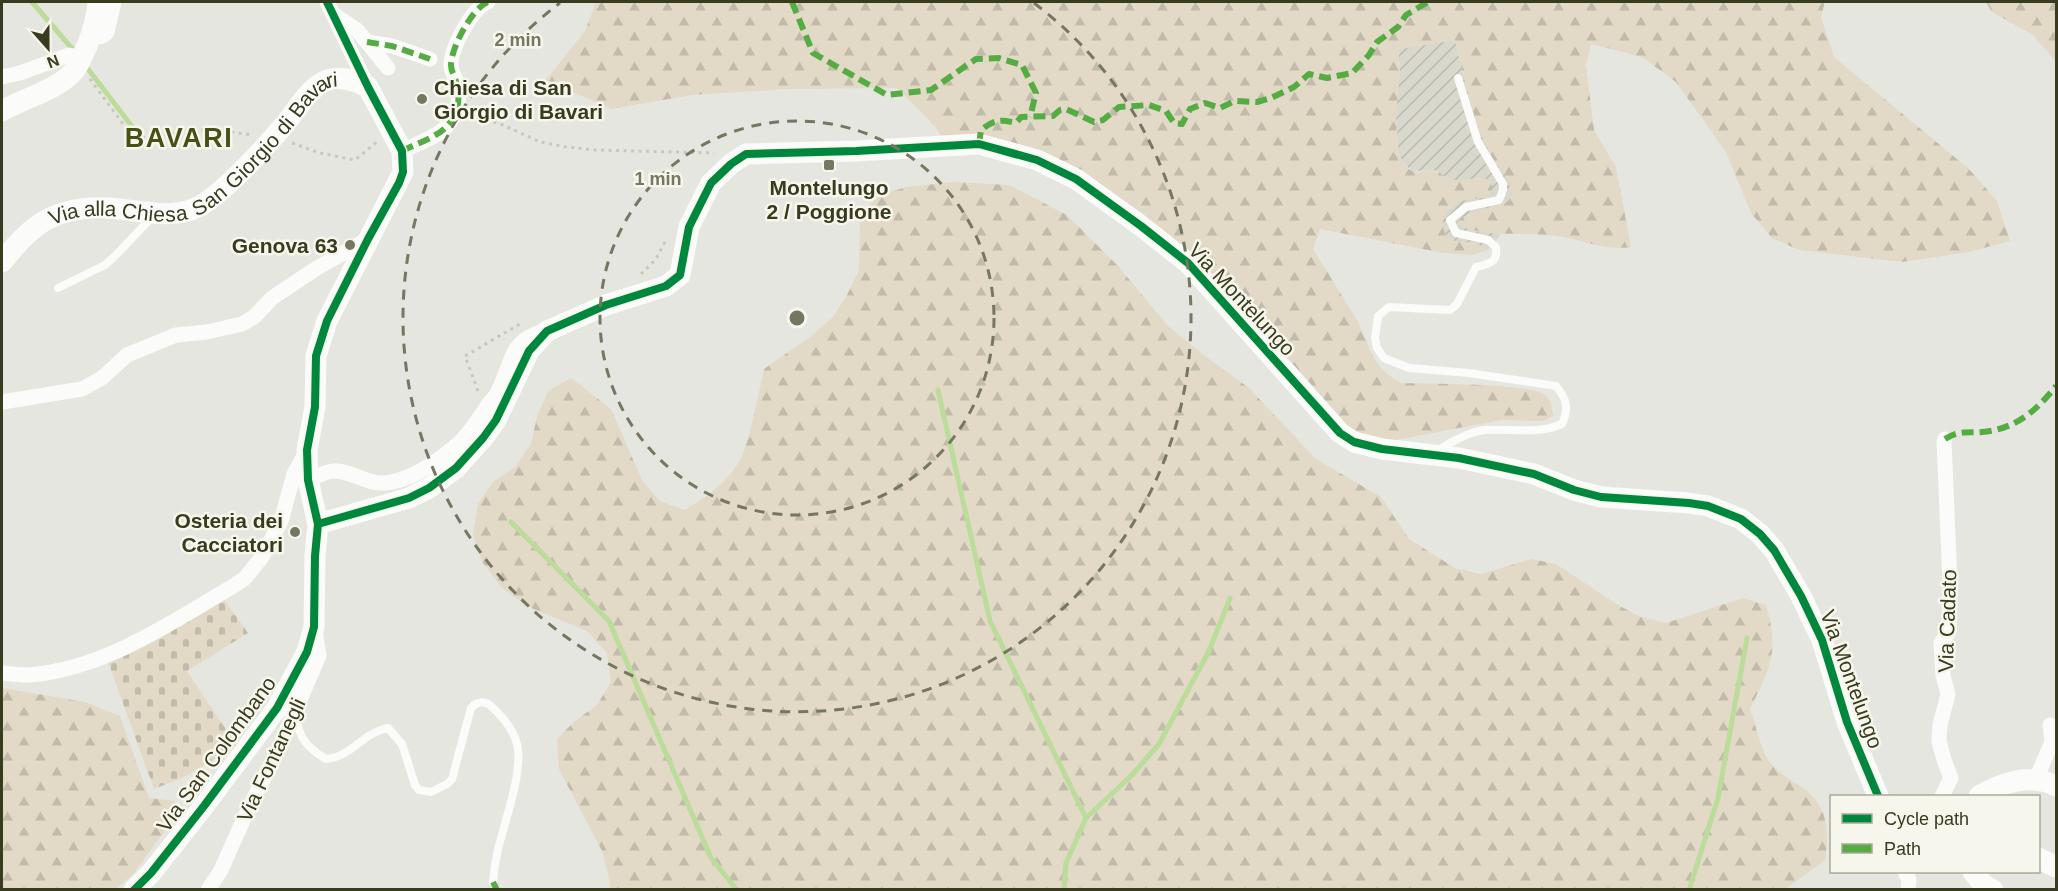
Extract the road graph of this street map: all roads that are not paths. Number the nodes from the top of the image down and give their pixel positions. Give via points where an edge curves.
1 (98, 2) edge
2 (114, 2) edge
3 (488, 2) edge
4 (330, 7) edge
5 (91, 36) junction
6 (367, 42) junction
7 (430, 59) dead end
8 (79, 64) junction
9 (388, 68) dead end
10 (2, 77) edge
11 (1458, 78) dead end
12 (368, 87) junction
13 (2, 111) edge
14 (402, 151) junction
15 (154, 214) junction
16 (368, 239) junction
17 (2, 262) edge
18 (58, 288) dead end
19 (547, 331) junction
20 (2, 402) edge
21 (1945, 439) dead end
22 (307, 450) junction
23 (1431, 455) junction
24 (308, 480) junction
25 (318, 524) junction
26 (314, 627) junction
27 (2, 673) edge
28 (294, 711) junction
29 (2050, 724) dead end
30 (2036, 779) junction
31 (2056, 786) edge
32 (1878, 795) edge
33 (1943, 795) edge
34 (1981, 795) edge
35 (2040, 859) edge
36 (2056, 867) edge
37 (1906, 873) edge
38 (1974, 873) edge
39 (493, 882) dead end
40 (134, 890) edge
41 (208, 890) edge
42 (1908, 890) edge
43 (1993, 890) edge

1 - 5 street
2 - 5 street via 107,32 100,37
3 - 14 street via 474,14 453,53 451,71 460,95 457,110 447,127
4 - 6 street
4 - 12 street
5 - 8 street
6 - 7 street
6 - 9 street
8 - 10 street via 69,55
8 - 13 street via 59,82
11 - 23 lane via 1478,142 1503,190 1499,200 1466,207 1450,220 1456,233 1488,240 1496,247 1496,259 1476,267 1450,310 1389,306 1378,316 1377,348 1384,358 1409,368 1556,386 1568,411 1562,424 1550,430 1482,430 1452,441
12 - 14 street, Via alla Chiesa San Giorgio di Bavari
12 - 15 street, Via alla Chiesa San Giorgio di Bavari via 338,79 322,82 244,168 207,202 180,212
14 - 16 street, Via San Colombano via 403,172
15 - 17 street, Via alla Chiesa San Giorgio di Bavari via 108,208 63,213 35,228
15 - 18 lane via 105,265
16 - 20 street via 272,298 242,324 176,335 127,355 102,378 82,389
16 - 22 street, Via San Colombano via 320,338
19 - 23 street, Via Montelungo via 606,305 666,286 680,275 689,226 711,183 746,154 979,144 1037,160 1076,179 1188,263 1340,433 1354,442 1382,450
19 - 24 street via 521,341 496,394 471,431 417,474 379,484 339,470 326,471
19 - 25 street, Via Montelungo via 529,351 496,420 456,468 409,498
21 - 33 street, Via Cadato via 1950,582 1949,631 1941,643 1948,694 1939,741 1952,778
22 - 24 street, Via San Colombano
22 - 27 street via 294,474 281,520 262,557 245,578 158,630 101,657 67,669 28,675
23 - 32 street, Via Montelungo via 1534,474 1601,497 1689,503 1741,519 1774,550 1801,596 1822,640 1847,722
24 - 25 street, Via San Colombano
25 - 26 street, Via San Colombano
26 - 28 street, Via Fontanegli via 319,657
26 - 40 street, Via San Colombano via 307,652 277,708
28 - 39 lane via 305,743 326,759 343,756 379,730 388,728 402,744 415,785 425,792 439,789 452,779 471,708 475,703 489,704 507,723 517,745 517,772
28 - 41 street, Via Fontanegli via 221,870
29 - 30 street via 2052,742
30 - 31 street
30 - 34 street via 2012,782
35 - 36 street
37 - 42 street
38 - 43 street

